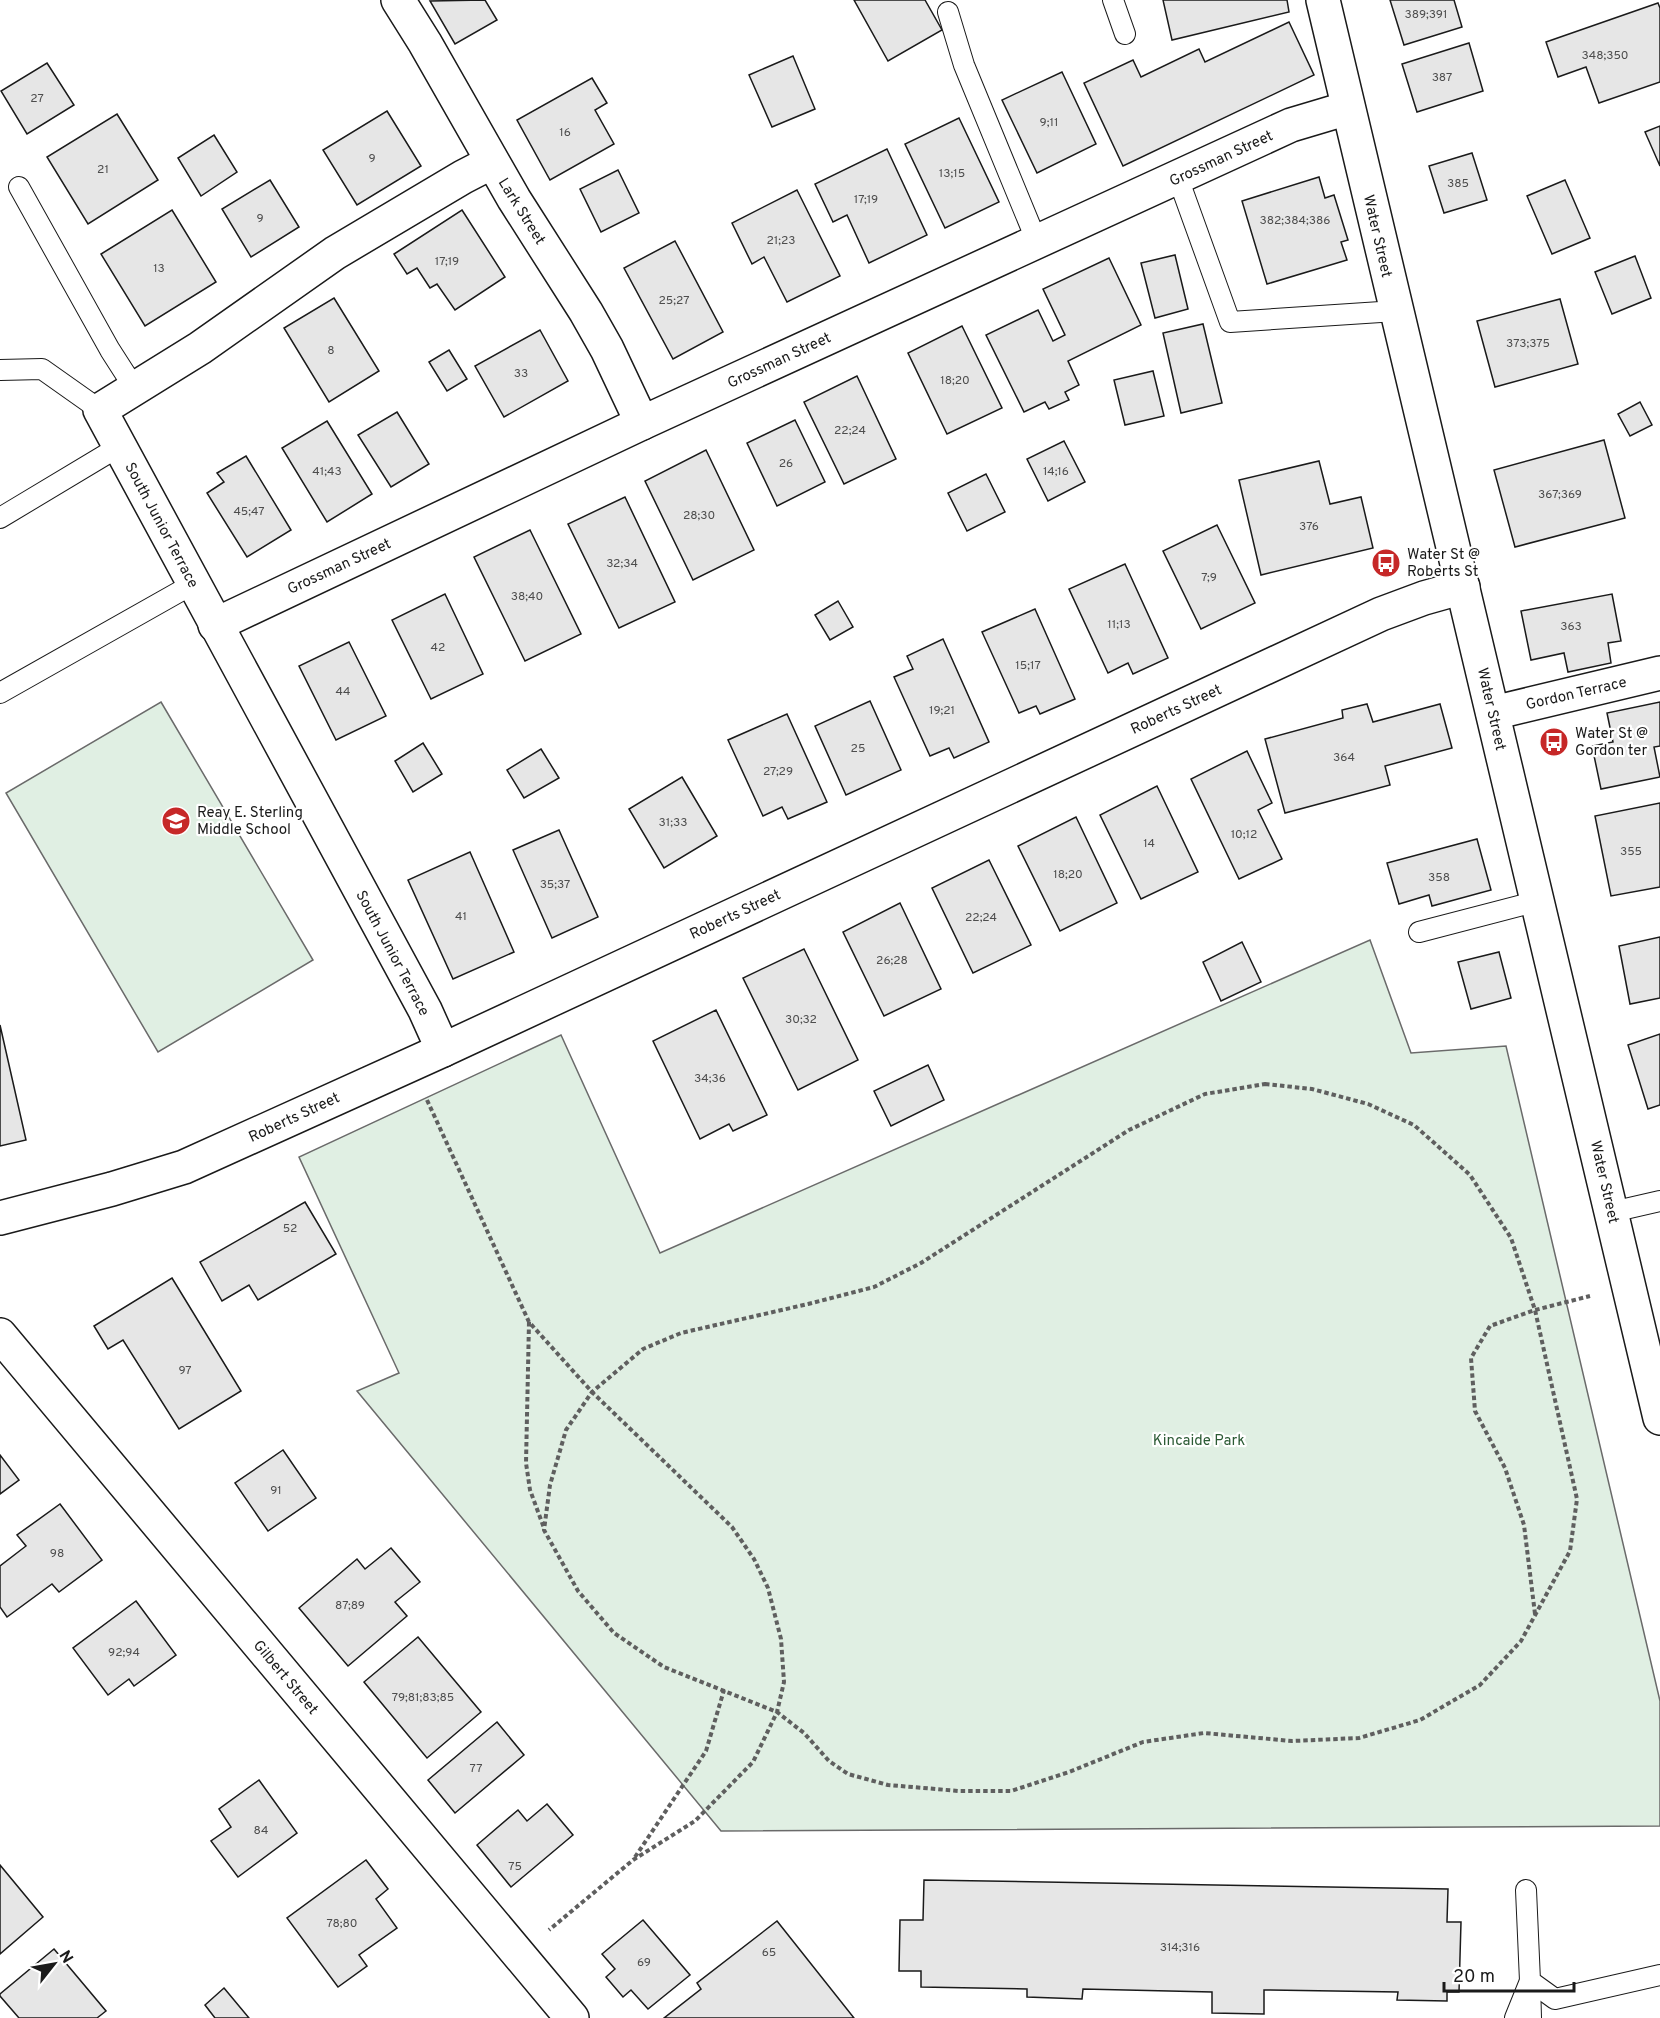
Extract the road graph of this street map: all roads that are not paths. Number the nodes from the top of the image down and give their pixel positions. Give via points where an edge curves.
1 (398, 0) edge
2 (1113, 0) edge
3 (1323, 0) edge
4 (948, 12) dead end
5 (1125, 34) dead end
6 (1348, 108) junction
7 (492, 162) junction
8 (1178, 178) junction
9 (20, 187) dead end
10 (1037, 242) junction
11 (1396, 311) junction
12 (0, 370) edge
13 (135, 389) junction
14 (100, 410) junction
15 (642, 423) junction
16 (120, 446) junction
17 (0, 518) edge
18 (193, 584) junction
19 (1462, 587) junction
20 (215, 625) junction
21 (1660, 673) edge
22 (0, 693) edge
23 (1493, 713) junction
24 (1538, 901) junction
25 (1419, 932) dead end
26 (442, 1050) junction
27 (1660, 1201) edge
28 (1612, 1212) junction
29 (0, 1218) edge
30 (0, 1335) edge
31 (1660, 1418) edge
32 (1526, 1890) dead end
33 (1660, 1976) edge
34 (1530, 1981) junction
35 (572, 2018) edge
36 (1515, 2018) edge
37 (1531, 2018) edge

1 - 7 street, Lark Street
2 - 5 lane
3 - 6 street, Water Street
4 - 10 lane via 964,65
6 - 8 street, Grossman Street via 1291,125
6 - 11 street, Water Street
7 - 13 street via 335,253
7 - 15 street, Lark Street via 596,330
8 - 10 street, Grossman Street
8 - 11 lane via 1230,322
9 - 13 lane
10 - 15 street, Grossman Street
11 - 19 street, Water Street
12 - 14 lane via 42,369
13 - 14 street
14 - 16 street, South Junior Terrace
15 - 20 street, Grossman Street
16 - 17 lane
16 - 18 street, South Junior Terrace
18 - 20 street, South Junior Terrace
18 - 22 lane
19 - 23 street, Water Street
19 - 26 street, Roberts Street via 1381,614
20 - 26 street, South Junior Terrace via 425,1010
21 - 23 street, Gordon Terrace
23 - 24 street, Water Street
24 - 25 lane
24 - 28 street, Water Street
26 - 29 street, Roberts Street via 184,1167
27 - 28 lane
28 - 31 street, Water Street
30 - 35 street, Gilbert Street
32 - 34 lane
33 - 34 lane via 1555,1999
34 - 36 lane
34 - 37 lane

